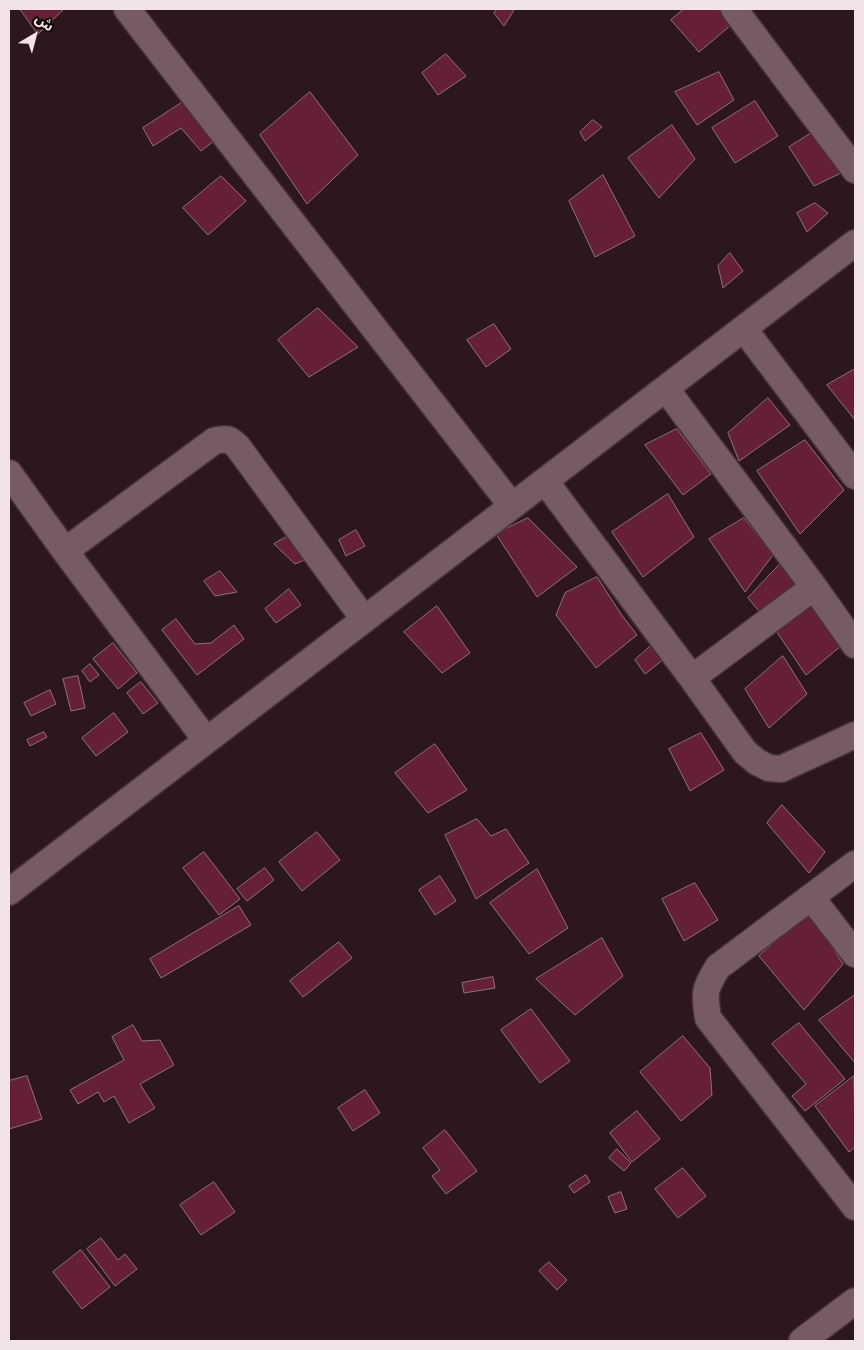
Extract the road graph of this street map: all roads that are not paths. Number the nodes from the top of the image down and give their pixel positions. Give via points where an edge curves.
1 (127, 9) edge
2 (734, 9) edge
3 (855, 170) edge
4 (855, 243) edge
5 (744, 329) junction
6 (666, 389) junction
7 (9, 472) edge
8 (855, 476) edge
9 (545, 481) junction
10 (512, 506) junction
11 (65, 551) junction
12 (814, 588) junction
13 (364, 619) junction
14 (855, 645) edge
15 (692, 678) junction
16 (855, 735) edge
17 (206, 740) junction
18 (855, 864) edge
19 (9, 892) edge
20 (811, 897) junction
21 (855, 954) edge
22 (855, 1207) edge
23 (855, 1301) edge
24 (802, 1341) edge

1 - 10 street
2 - 3 street
4 - 5 street
5 - 6 street
5 - 8 street
6 - 9 street
6 - 12 street
7 - 11 street
9 - 10 street
9 - 15 street
10 - 13 street
11 - 13 street via 214,440 224,438 238,447
11 - 17 street
12 - 14 street
12 - 15 street
13 - 17 street
15 - 16 street via 745,752 769,768 781,769
17 - 19 street
18 - 20 street
20 - 21 street
20 - 22 street via 718,967 705,995 708,1018
23 - 24 street

